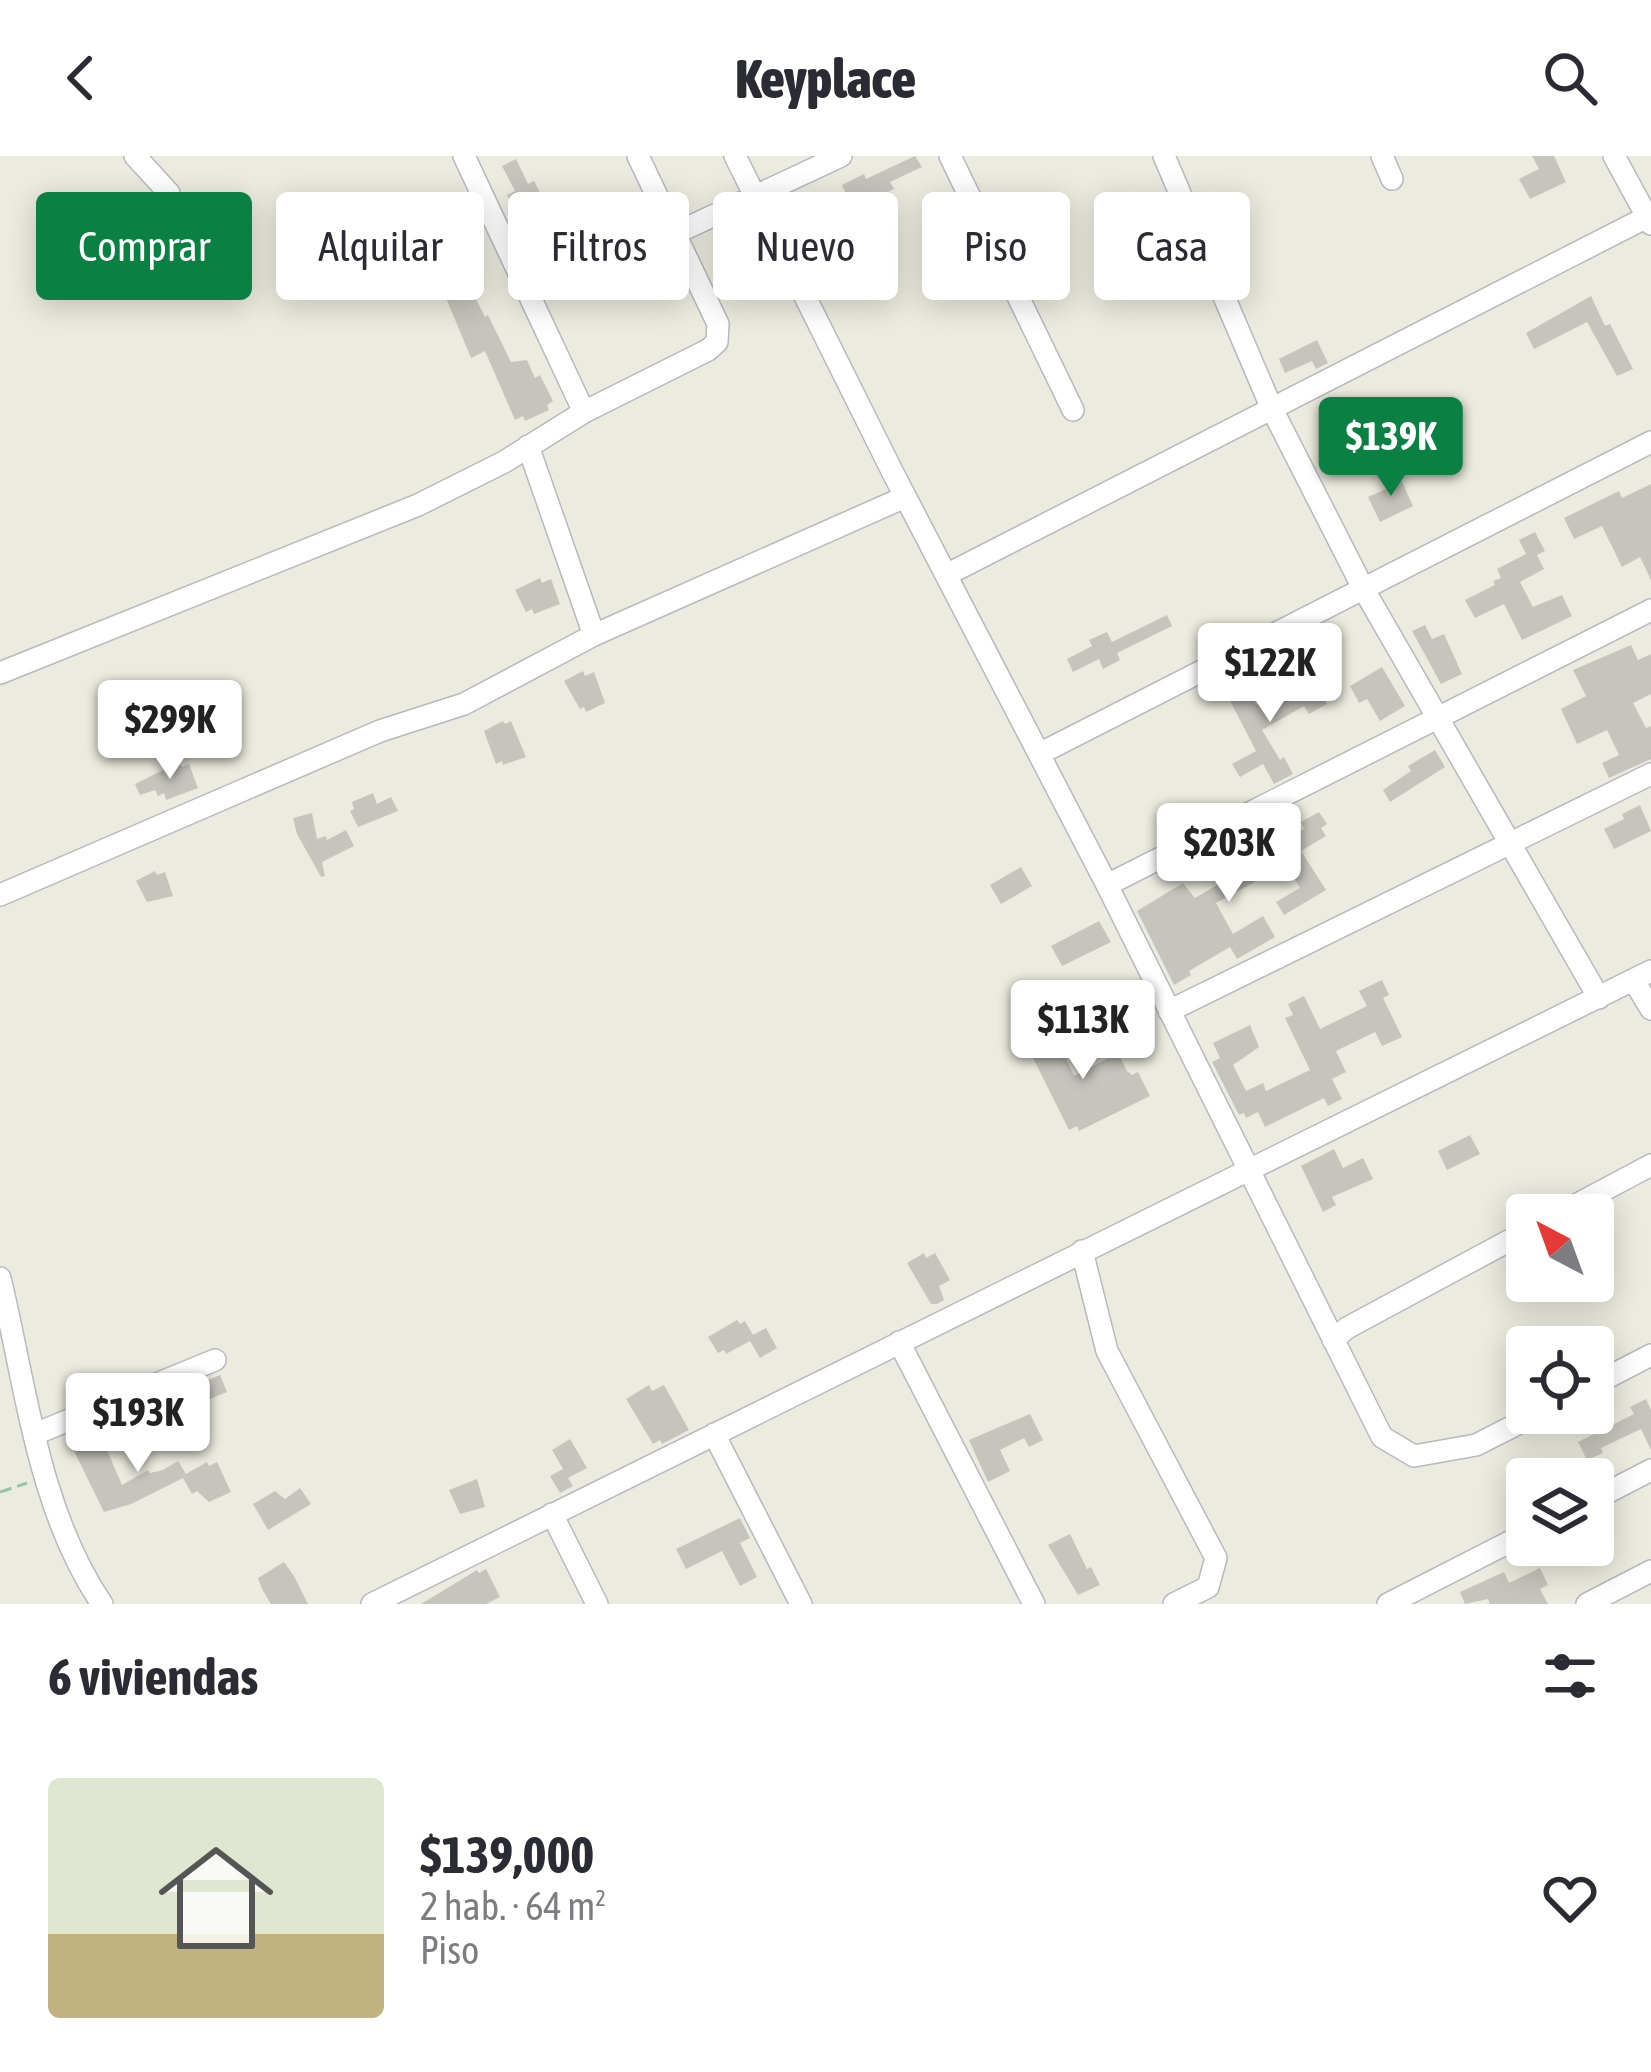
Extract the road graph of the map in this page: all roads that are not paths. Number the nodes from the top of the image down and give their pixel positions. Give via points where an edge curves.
1 (135, 156) edge
2 (464, 156) edge
3 (638, 156) edge
4 (735, 156) edge
5 (841, 156) edge
6 (950, 156) edge
7 (1164, 156) edge
8 (1382, 156) edge
9 (1614, 156) edge
10 (1392, 179) dead end
11 (169, 192) edge
12 (655, 192) edge
13 (753, 192) edge
14 (766, 192) edge
15 (1650, 219) edge
16 (689, 265) edge
17 (807, 300) edge
18 (1272, 409) junction
19 (1073, 410) dead end
20 (584, 412) junction
21 (1651, 442) edge
22 (528, 446) junction
23 (905, 497) junction
24 (946, 575) junction
25 (1363, 588) junction
26 (1651, 610) edge
27 (594, 635) junction
28 (0, 673) edge
29 (1434, 717) junction
30 (1039, 754) junction
31 (1651, 774) edge
32 (1509, 844) junction
33 (1107, 884) junction
34 (0, 896) edge
35 (1642, 976) edge
36 (1599, 998) junction
37 (1651, 1009) edge
38 (1169, 1011) junction
39 (1651, 1165) edge
40 (1247, 1169) junction
41 (1596, 1194) edge
42 (1506, 1242) edge
43 (1082, 1251) junction
44 (1, 1285) edge
45 (1333, 1340) junction
46 (899, 1342) junction
47 (1651, 1355) edge
48 (215, 1360) dead end
49 (1614, 1374) edge
50 (1506, 1430) edge
51 (34, 1434) junction
52 (714, 1434) junction
53 (1651, 1470) edge
54 (1614, 1488) edge
55 (552, 1514) junction
56 (1506, 1546) edge
57 (1651, 1571) edge
58 (1428, 1595) edge
59 (380, 1602) edge
60 (102, 1604) edge
61 (597, 1604) edge
62 (801, 1604) edge
63 (1034, 1604) edge
64 (1174, 1604) edge
65 (1388, 1604) edge
66 (1586, 1604) edge

1 - 11 street
2 - 20 street
3 - 12 street
4 - 13 street
5 - 14 street
6 - 19 street
7 - 18 street
8 - 10 street
9 - 15 street
15 - 18 street
16 - 20 street via 718,324 717,342
17 - 23 street
18 - 24 street
18 - 25 street
20 - 22 street
21 - 25 street
22 - 27 street
22 - 28 street via 398,513
23 - 24 street
23 - 27 street
24 - 30 street
25 - 29 street
25 - 30 street
26 - 29 street
27 - 34 street via 464,704 380,731
29 - 32 street
29 - 33 street
30 - 33 street
31 - 32 street
32 - 36 street
32 - 38 street
33 - 38 street
35 - 36 street
35 - 37 street
36 - 40 street
38 - 40 street
39 - 41 street
40 - 43 street
40 - 45 street
42 - 45 street
43 - 46 street
43 - 64 street via 1107,1352 1216,1558 1208,1587
44 - 51 street
45 - 50 street via 1382,1437 1414,1456 1476,1445
46 - 52 street
46 - 63 street
47 - 49 street
48 - 51 street
51 - 60 street via 61,1519
52 - 55 street
52 - 62 street
53 - 54 street
55 - 59 street
55 - 61 street
56 - 58 street
57 - 66 street
58 - 65 street

